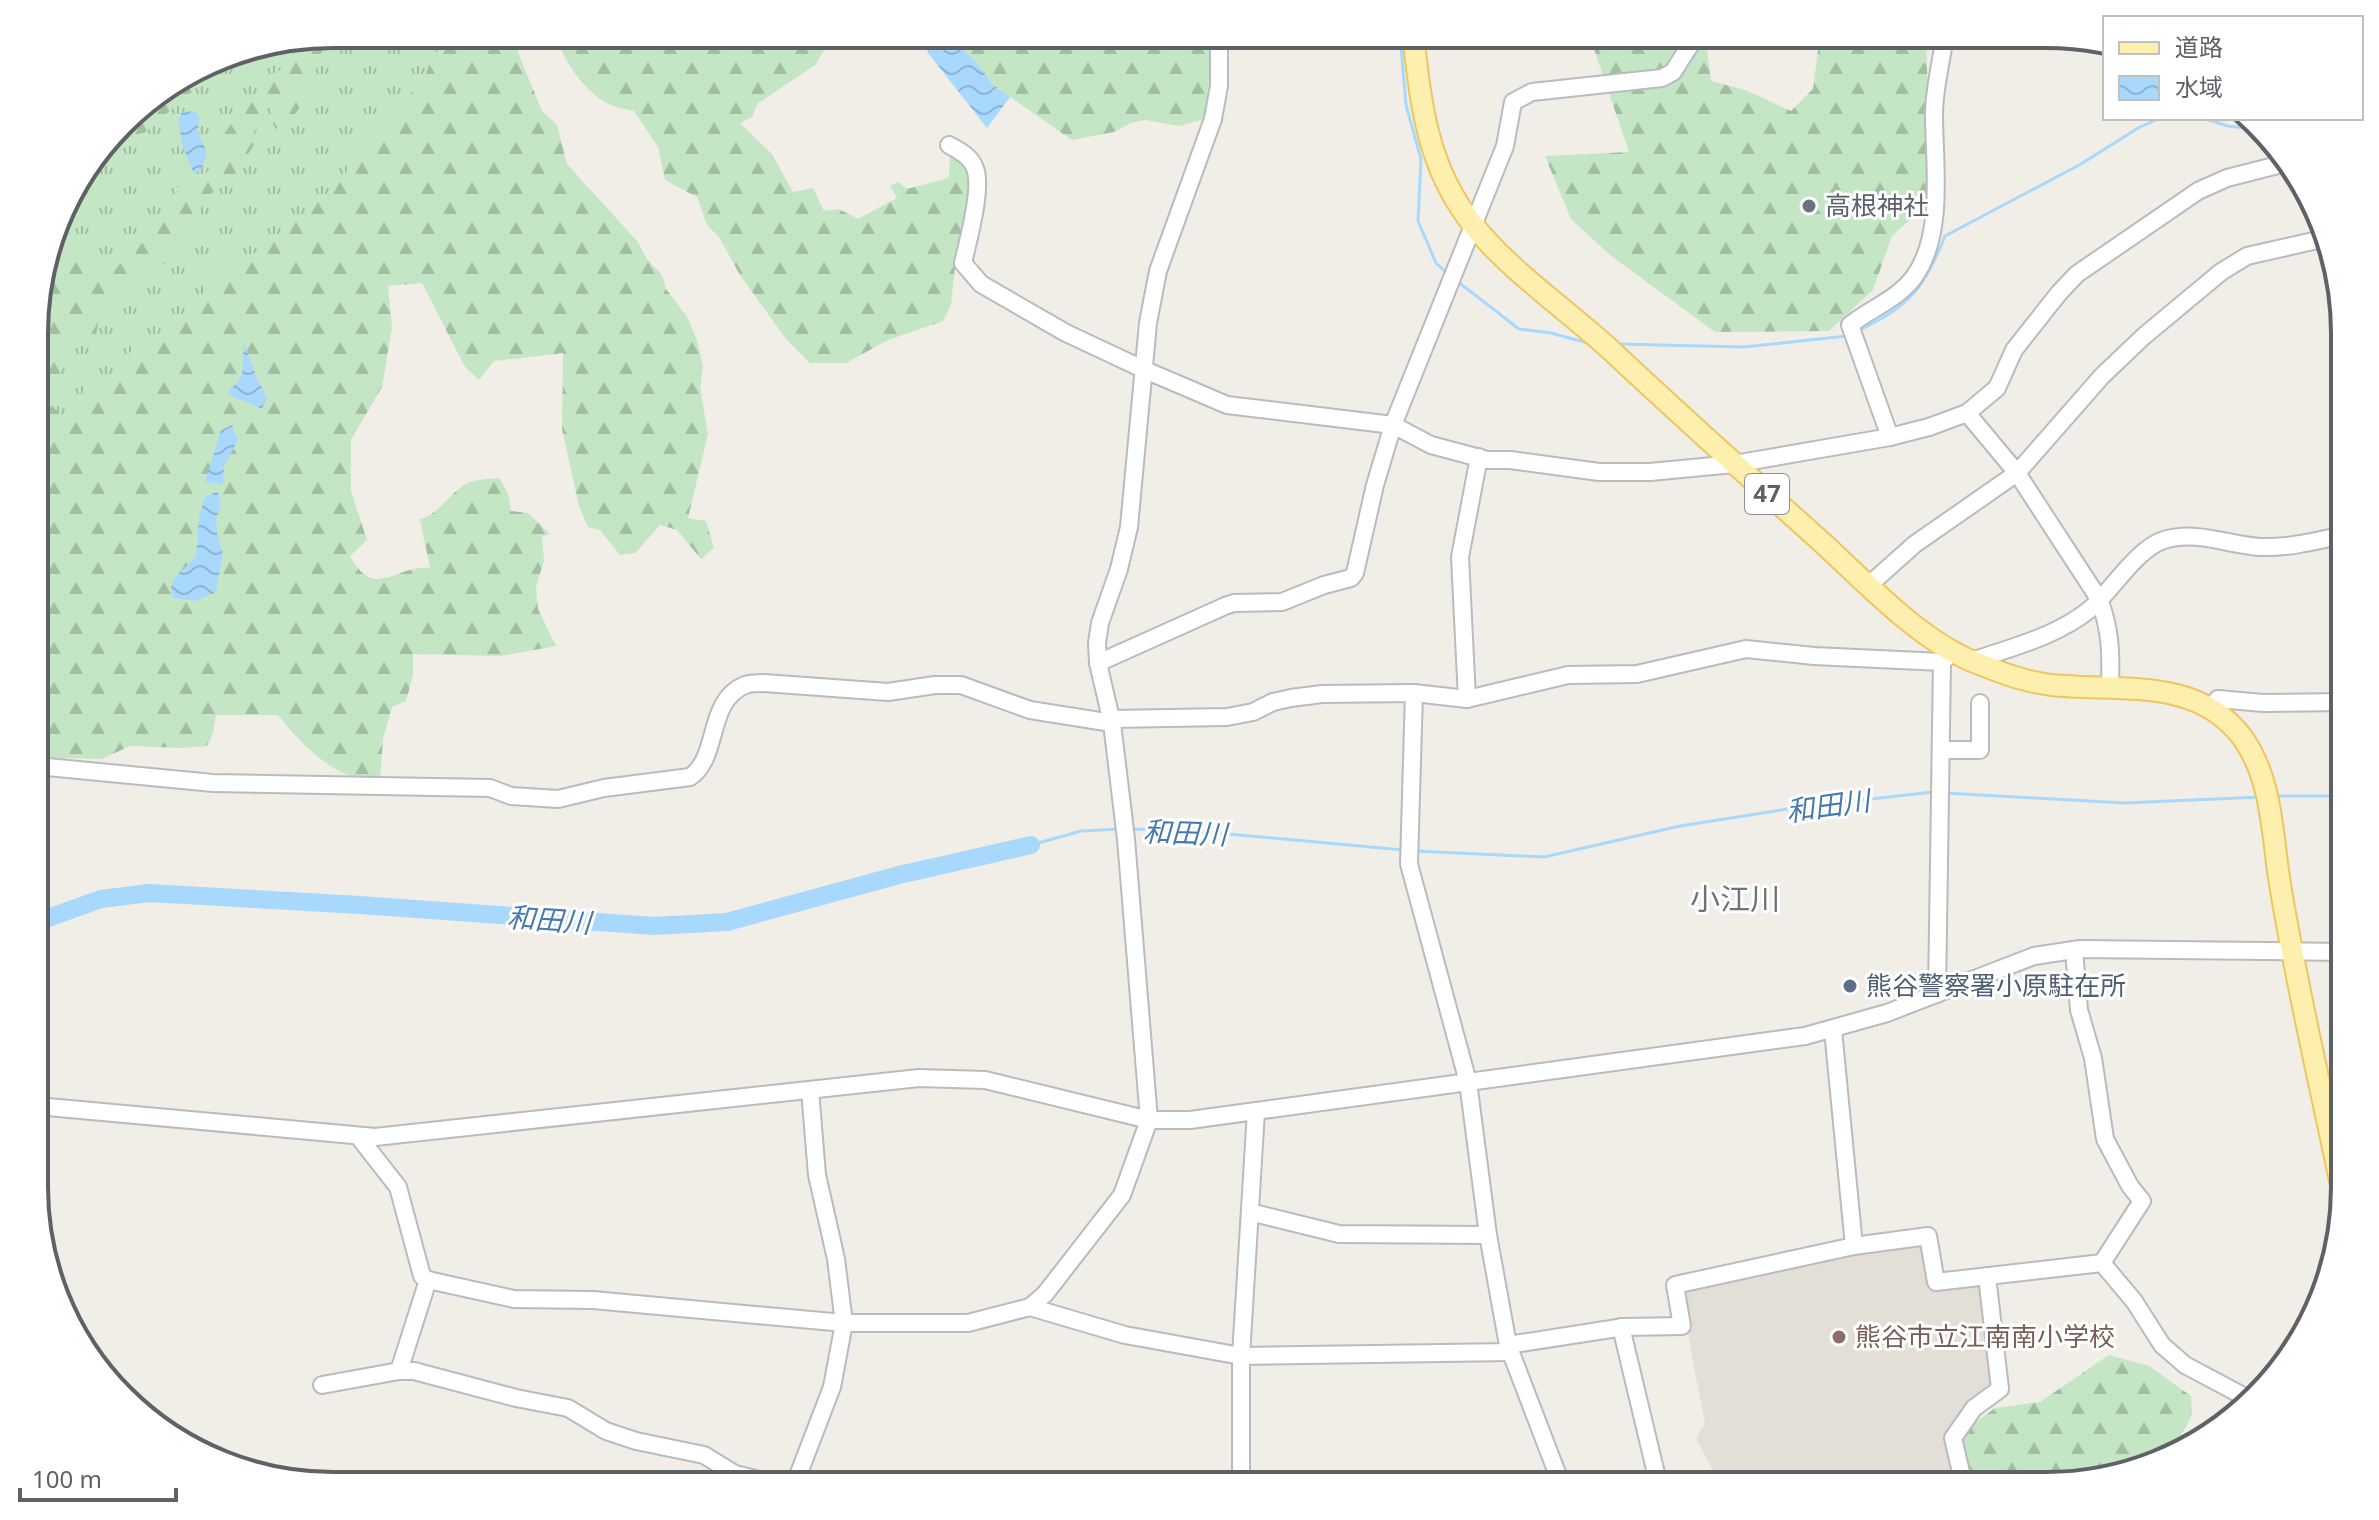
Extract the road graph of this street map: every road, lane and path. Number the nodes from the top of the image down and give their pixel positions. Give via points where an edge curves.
1 (1219, 48) edge
2 (1415, 48) edge
3 (1688, 48) edge
4 (1943, 48) edge
5 (949, 145) dead end
6 (2276, 165) edge
7 (1474, 226) junction
8 (2316, 240) edge
9 (1145, 370) junction
10 (1967, 413) junction
11 (1393, 425) junction
12 (1890, 437) junction
13 (1479, 457) junction
14 (1734, 464) junction
15 (2017, 473) junction
16 (2330, 538) edge
17 (1869, 585) junction
18 (2099, 599) junction
19 (1956, 658) junction
20 (1098, 663) junction
21 (2110, 687) junction
22 (1414, 693) junction
23 (1467, 699) junction
24 (2330, 702) edge
25 (1980, 703) dead end
26 (2211, 708) junction
27 (1112, 721) junction
28 (1941, 750) junction
29 (48, 767) edge
30 (2074, 950) junction
31 (2292, 951) junction
32 (2331, 952) edge
33 (1937, 994) junction
34 (1833, 1030) junction
35 (1468, 1082) junction
36 (810, 1090) junction
37 (48, 1107) edge
38 (1256, 1111) junction
39 (1149, 1120) junction
40 (358, 1136) junction
41 (2331, 1137) edge
42 (1250, 1212) junction
43 (1488, 1235) junction
44 (1854, 1246) junction
45 (2102, 1263) junction
46 (1987, 1276) junction
47 (428, 1280) junction
48 (1030, 1307) junction
49 (844, 1323) junction
50 (1621, 1327) junction
51 (1509, 1349) junction
52 (1241, 1356) junction
53 (399, 1371) junction
54 (322, 1385) dead end
55 (2241, 1395) edge
56 (732, 1472) edge
57 (799, 1472) edge
58 (1241, 1472) edge
59 (1557, 1472) edge
60 (1656, 1472) edge
61 (1961, 1472) edge

1 - 9 street via 1213,119 1158,271
2 - 7 main road, 47 via 1429,142
3 - 7 street via 1673,72 1662,78 1532,92 1513,102 1505,146
4 - 12 street via 1934,111 1936,207 1928,243 1916,275 1900,293 1850,325
5 - 9 street via 975,166 977,188 963,263 981,284
6 - 10 street via 2198,191 2077,274 2014,350 1997,388
7 - 11 street
7 - 14 main road, 47
8 - 15 street via 2247,256 2221,272 2102,376
9 - 11 street via 1227,405
9 - 20 street via 1129,527 1100,623
10 - 12 street
10 - 15 street
11 - 13 street via 1431,445
11 - 20 street via 1351,578 1282,602 1225,606
12 - 14 street
13 - 14 street via 1620,473
13 - 23 street via 1460,557
14 - 17 main road, 47
15 - 17 street via 1915,544
15 - 18 street
16 - 18 street via 2285,547 2194,537 2162,540
17 - 19 main road, 47
18 - 19 street via 2049,634
18 - 21 street via 2111,644
19 - 21 main road, 47 via 2048,684
19 - 23 street via 1814,656 1746,649 1637,674 1568,675
19 - 28 street
20 - 27 street
21 - 26 main road, 47 via 2168,691
22 - 23 street
22 - 27 street via 1291,698 1227,717
22 - 35 street via 1409,864
24 - 26 street via 2218,699
25 - 28 street via 1980,750
26 - 31 main road, 47 via 2242,737 2263,781
27 - 29 street via 1030,710 961,685 888,692 764,683 744,686 728,698 700,770 690,777 558,799 511,796 490,788 213,783
27 - 39 street
28 - 33 street
30 - 31 street
30 - 33 street via 2034,956
30 - 45 street via 2079,1010 2093,1058 2105,1139 2142,1201
31 - 32 street
31 - 41 main road, 47
33 - 34 street
34 - 35 street
34 - 44 street
35 - 38 street
35 - 43 street
36 - 39 street via 963,1078
36 - 40 street
36 - 49 street via 817,1175
37 - 40 street
38 - 39 street
38 - 42 street
39 - 48 street via 1122,1195
40 - 47 street via 398,1187 422,1276
42 - 43 street via 1339,1234
42 - 52 street
43 - 51 street
44 - 46 street via 1928,1236 1936,1282
44 - 50 street via 1675,1285 1682,1326
45 - 46 street
45 - 55 street via 2162,1345 2185,1365
46 - 61 street via 2000,1389 1974,1408 1953,1438
47 - 49 street via 514,1299 593,1300
47 - 53 street
48 - 49 street via 968,1323
48 - 52 street via 1125,1335
49 - 57 street via 832,1387
50 - 51 street
50 - 60 street
51 - 52 street
51 - 59 street
52 - 58 street
53 - 54 street
53 - 56 street via 568,1408 606,1431 704,1455

